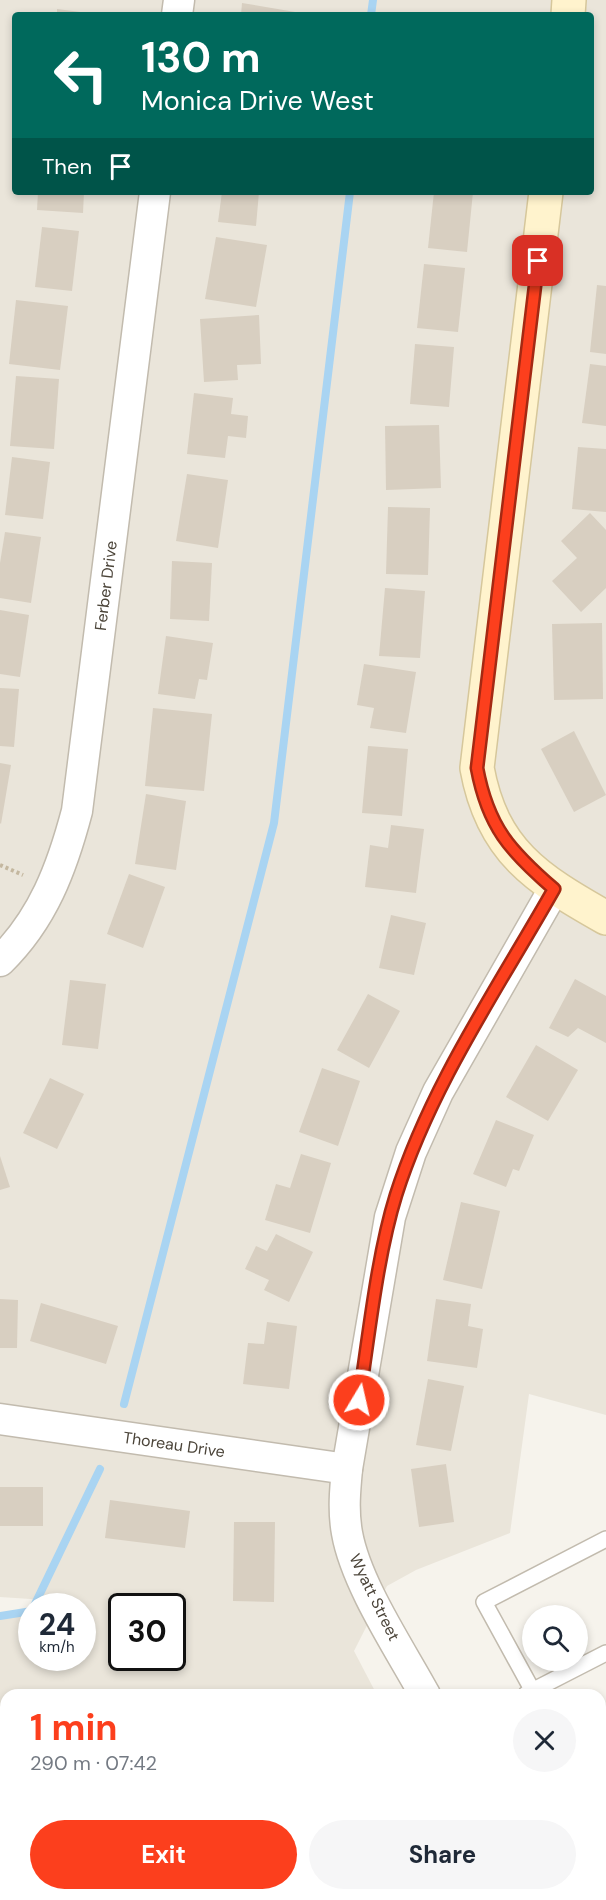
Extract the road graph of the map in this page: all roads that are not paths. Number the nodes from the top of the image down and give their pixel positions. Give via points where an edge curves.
1 (155, 195) edge
2 (546, 195) edge
3 (554, 889) junction
4 (606, 918) edge
5 (0, 962) edge
6 (0, 1419) edge
7 (347, 1468) junction
8 (606, 1539) edge
9 (606, 1653) edge
10 (422, 1689) edge
11 (529, 1689) edge
12 (538, 1689) edge

1 - 5 street, Ferber Drive via 77,811 52,889 31,926
2 - 3 street via 477,768 483,799 498,829 520,859
3 - 4 street
3 - 7 street, Wyatt Street via 438,1092 408,1162 390,1217
6 - 7 street, Thoreau Drive
7 - 10 street, Wyatt Street via 344,1507 356,1563
8 - 11 lane via 484,1602
9 - 12 lane

